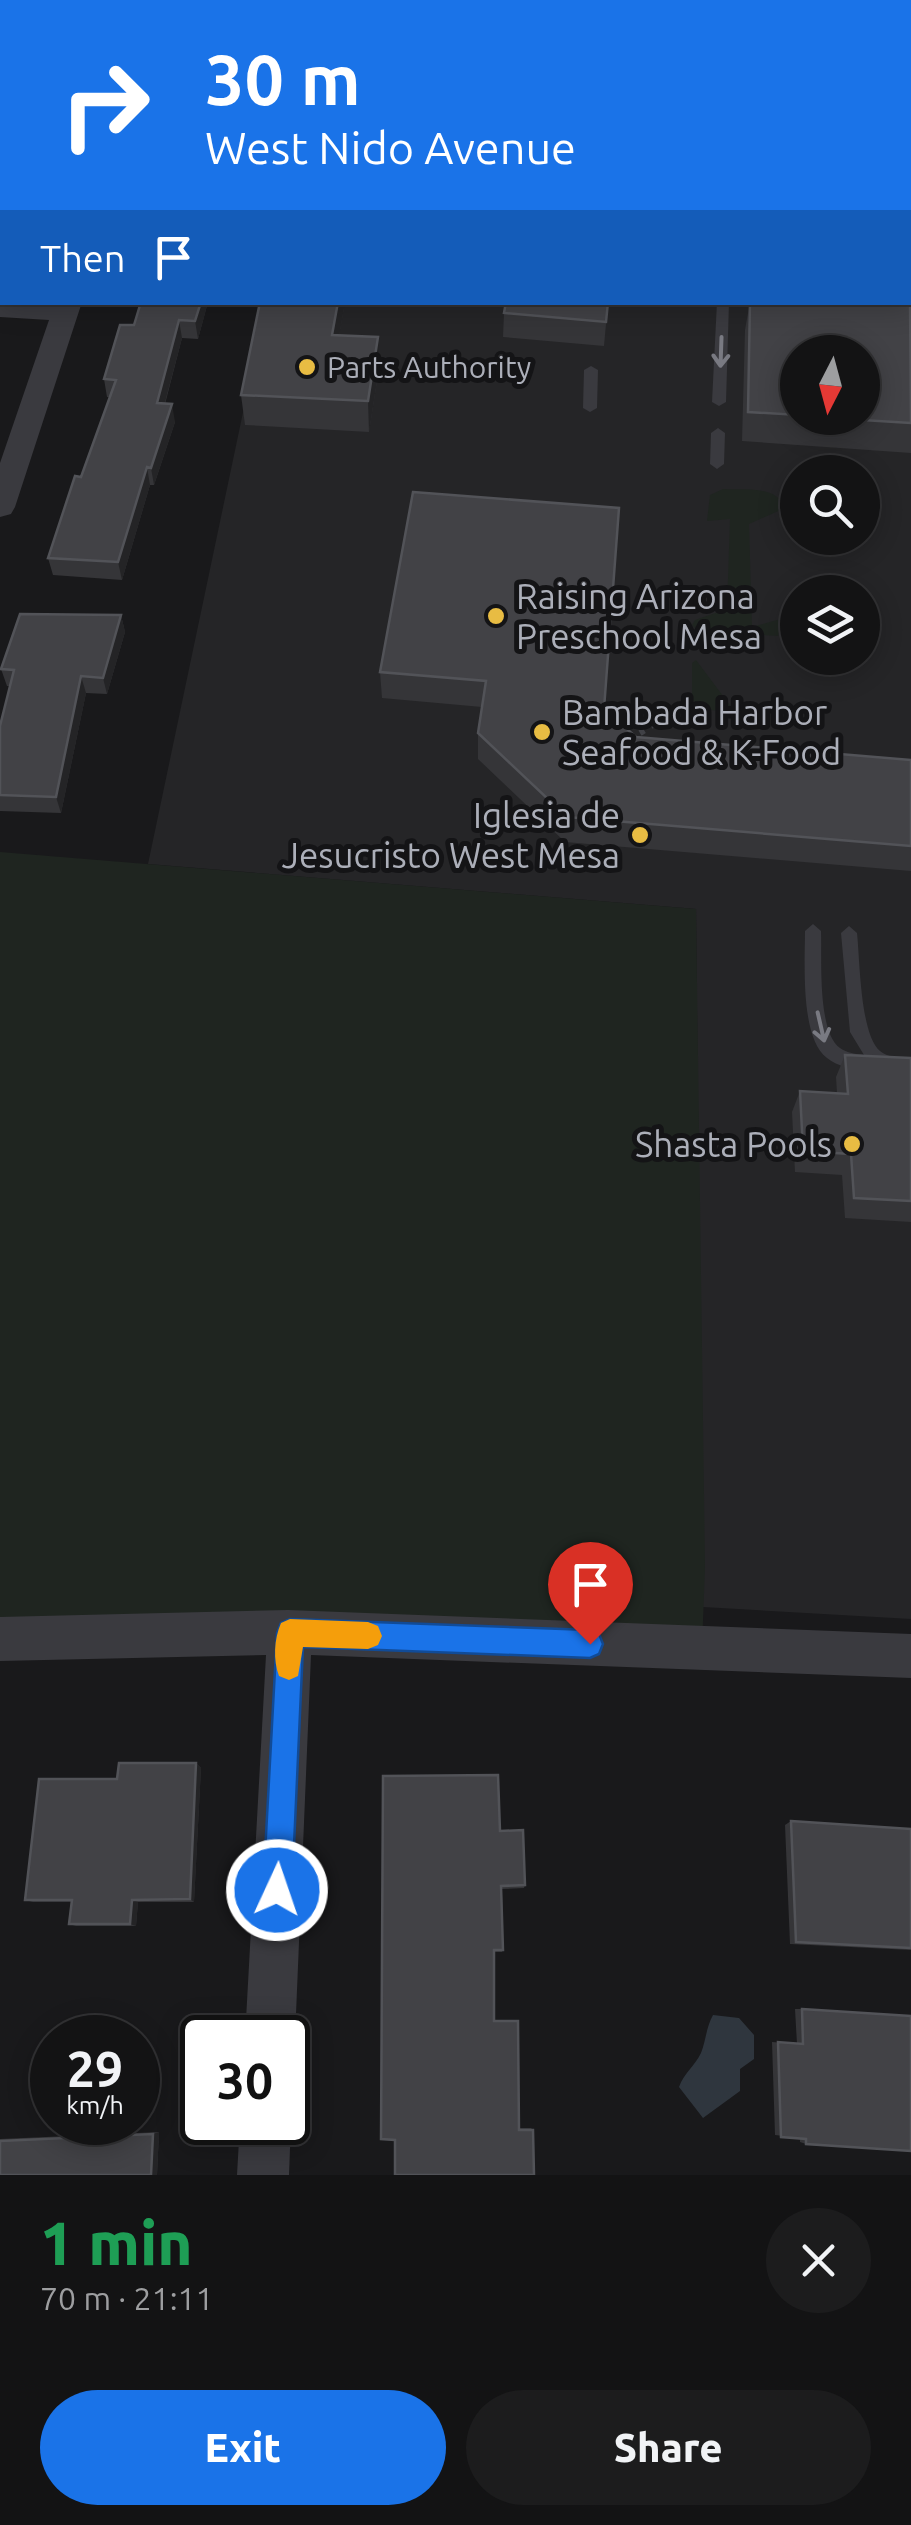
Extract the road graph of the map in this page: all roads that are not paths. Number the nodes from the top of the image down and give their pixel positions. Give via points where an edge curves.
1 (723, 305) edge
2 (67, 307) edge
3 (0, 308) edge
4 (591, 370) dead end
5 (719, 402) dead end
6 (590, 403) dead end
7 (718, 433) dead end
8 (717, 464) dead end
9 (0, 506) edge
10 (813, 930) dead end
11 (849, 932) dead end
12 (904, 1065) edge
13 (290, 1633) junction
14 (0, 1640) edge
15 (911, 1656) edge
16 (271, 2015) edge
17 (265, 2145) edge
18 (263, 2175) edge

1 -> 5 lane
2 - 3 street
2 - 9 street
4 - 6 lane
7 - 8 lane
10 -> 12 lane via 818,1032 830,1051 854,1061
11 - 12 lane via 859,1032 874,1058
13 - 14 street
13 - 15 street
13 - 16 street
17 - 18 street

